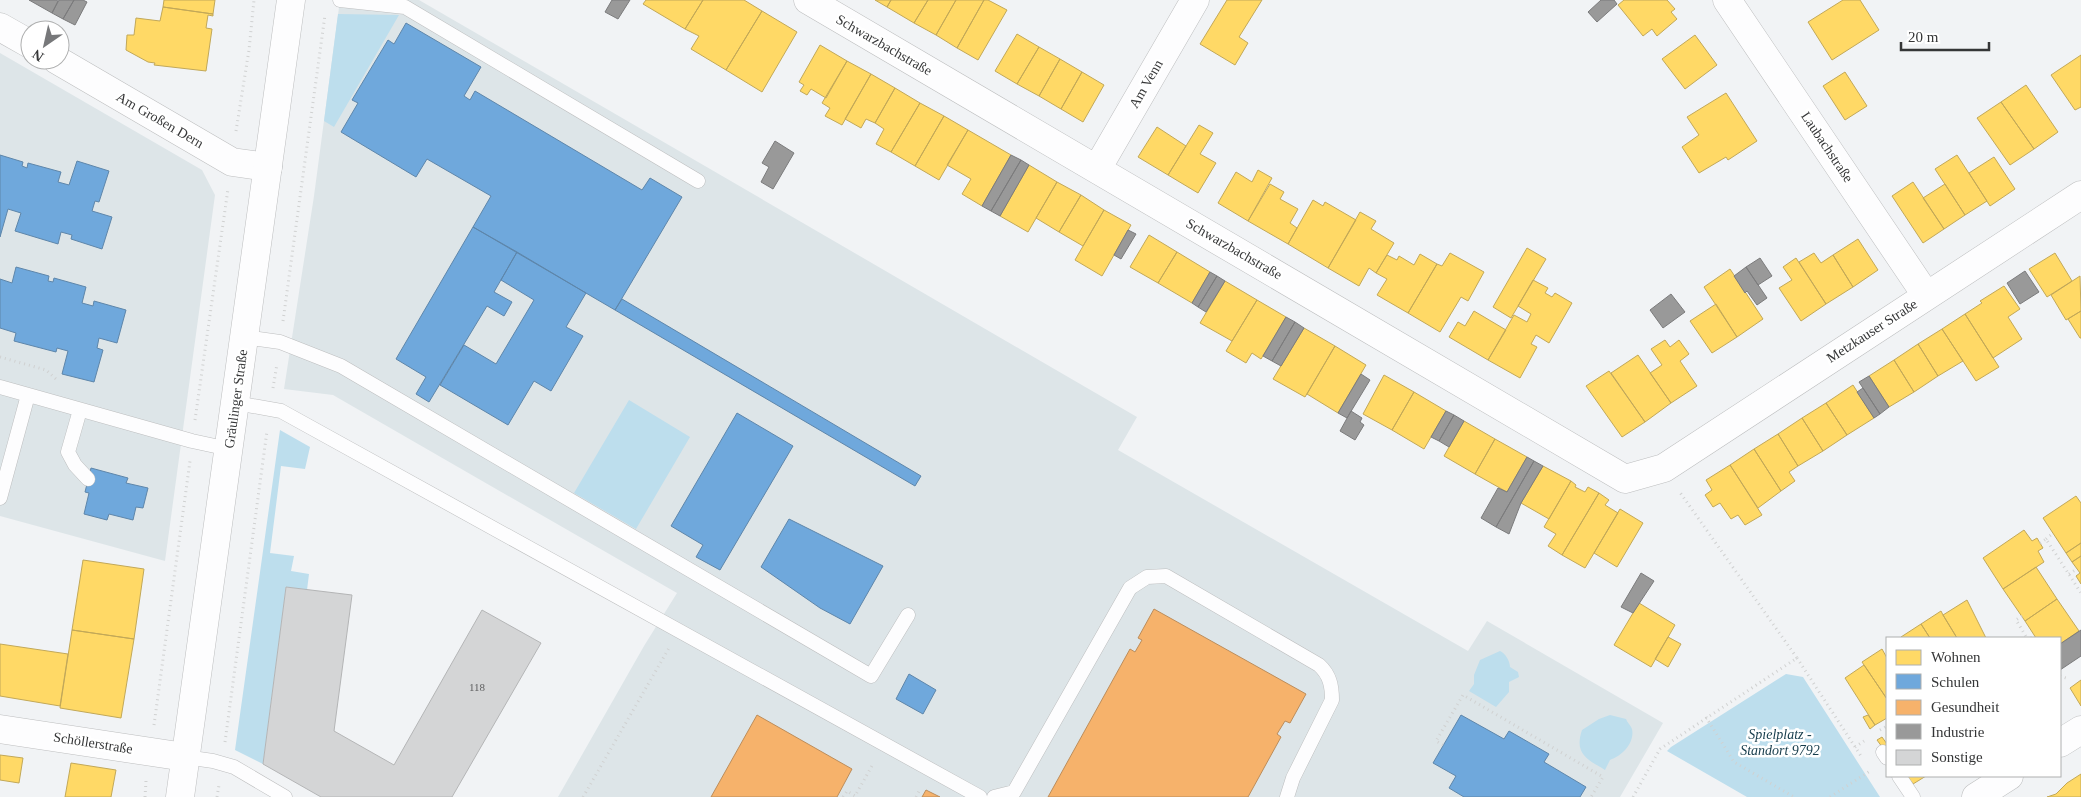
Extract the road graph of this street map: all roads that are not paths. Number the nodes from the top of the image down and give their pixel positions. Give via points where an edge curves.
1 (291, 0) edge
2 (340, 0) edge
3 (808, 0) edge
4 (1195, 0) edge
5 (1727, 0) edge
6 (0, 27) edge
7 (20, 38) edge
8 (70, 68) edge
9 (268, 167) junction
10 (1098, 169) junction
11 (698, 181) dead end
12 (2081, 195) edge
13 (1926, 295) junction
14 (244, 337) junction
15 (0, 386) edge
16 (28, 395) junction
17 (236, 403) junction
18 (80, 410) junction
19 (229, 449) junction
20 (1664, 468) joint
21 (88, 479) dead end
22 (0, 498) edge
23 (908, 616) dead end
24 (0, 729) edge
25 (2081, 730) edge
26 (2061, 743) edge
27 (185, 757) junction
28 (1900, 777) edge
29 (2007, 777) edge
30 (180, 797) edge
31 (285, 797) edge
32 (980, 797) edge
33 (994, 797) edge
34 (1287, 797) edge
35 (1913, 797) edge
36 (1976, 797) edge

1 - 9 street, Gräulinger Straße
2 - 11 lane via 405,6
3 - 10 street, Schwarzbachstraße
4 - 10 street, Am Venn
5 - 13 street, Laubachstraße
6 - 7 street
8 - 9 street, Am Großen Dern via 232,162
9 - 14 street, Gräulinger Straße
10 - 20 street, Schwarzbachstraße via 1626,479
12 - 13 street, Metzkauser Straße
13 - 20 street, Metzkauser Straße
14 - 17 street, Gräulinger Straße
14 - 23 lane via 280,342 341,366 871,676
15 - 16 lane
16 - 18 lane
16 - 22 lane
17 - 19 street, Gräulinger Straße
17 - 32 lane via 281,411
18 - 19 lane
18 - 21 lane via 68,452
19 - 27 street, Gräulinger Straße
24 - 27 street, Schöllerstraße
25 - 26 street
27 - 30 street, Gräulinger Straße
27 - 31 lane via 234,767
28 - 35 lane
29 - 36 street
33 - 34 lane via 1014,792 1130,588 1147,577 1166,576 1325,671 1332,686 1332,700 1293,778

